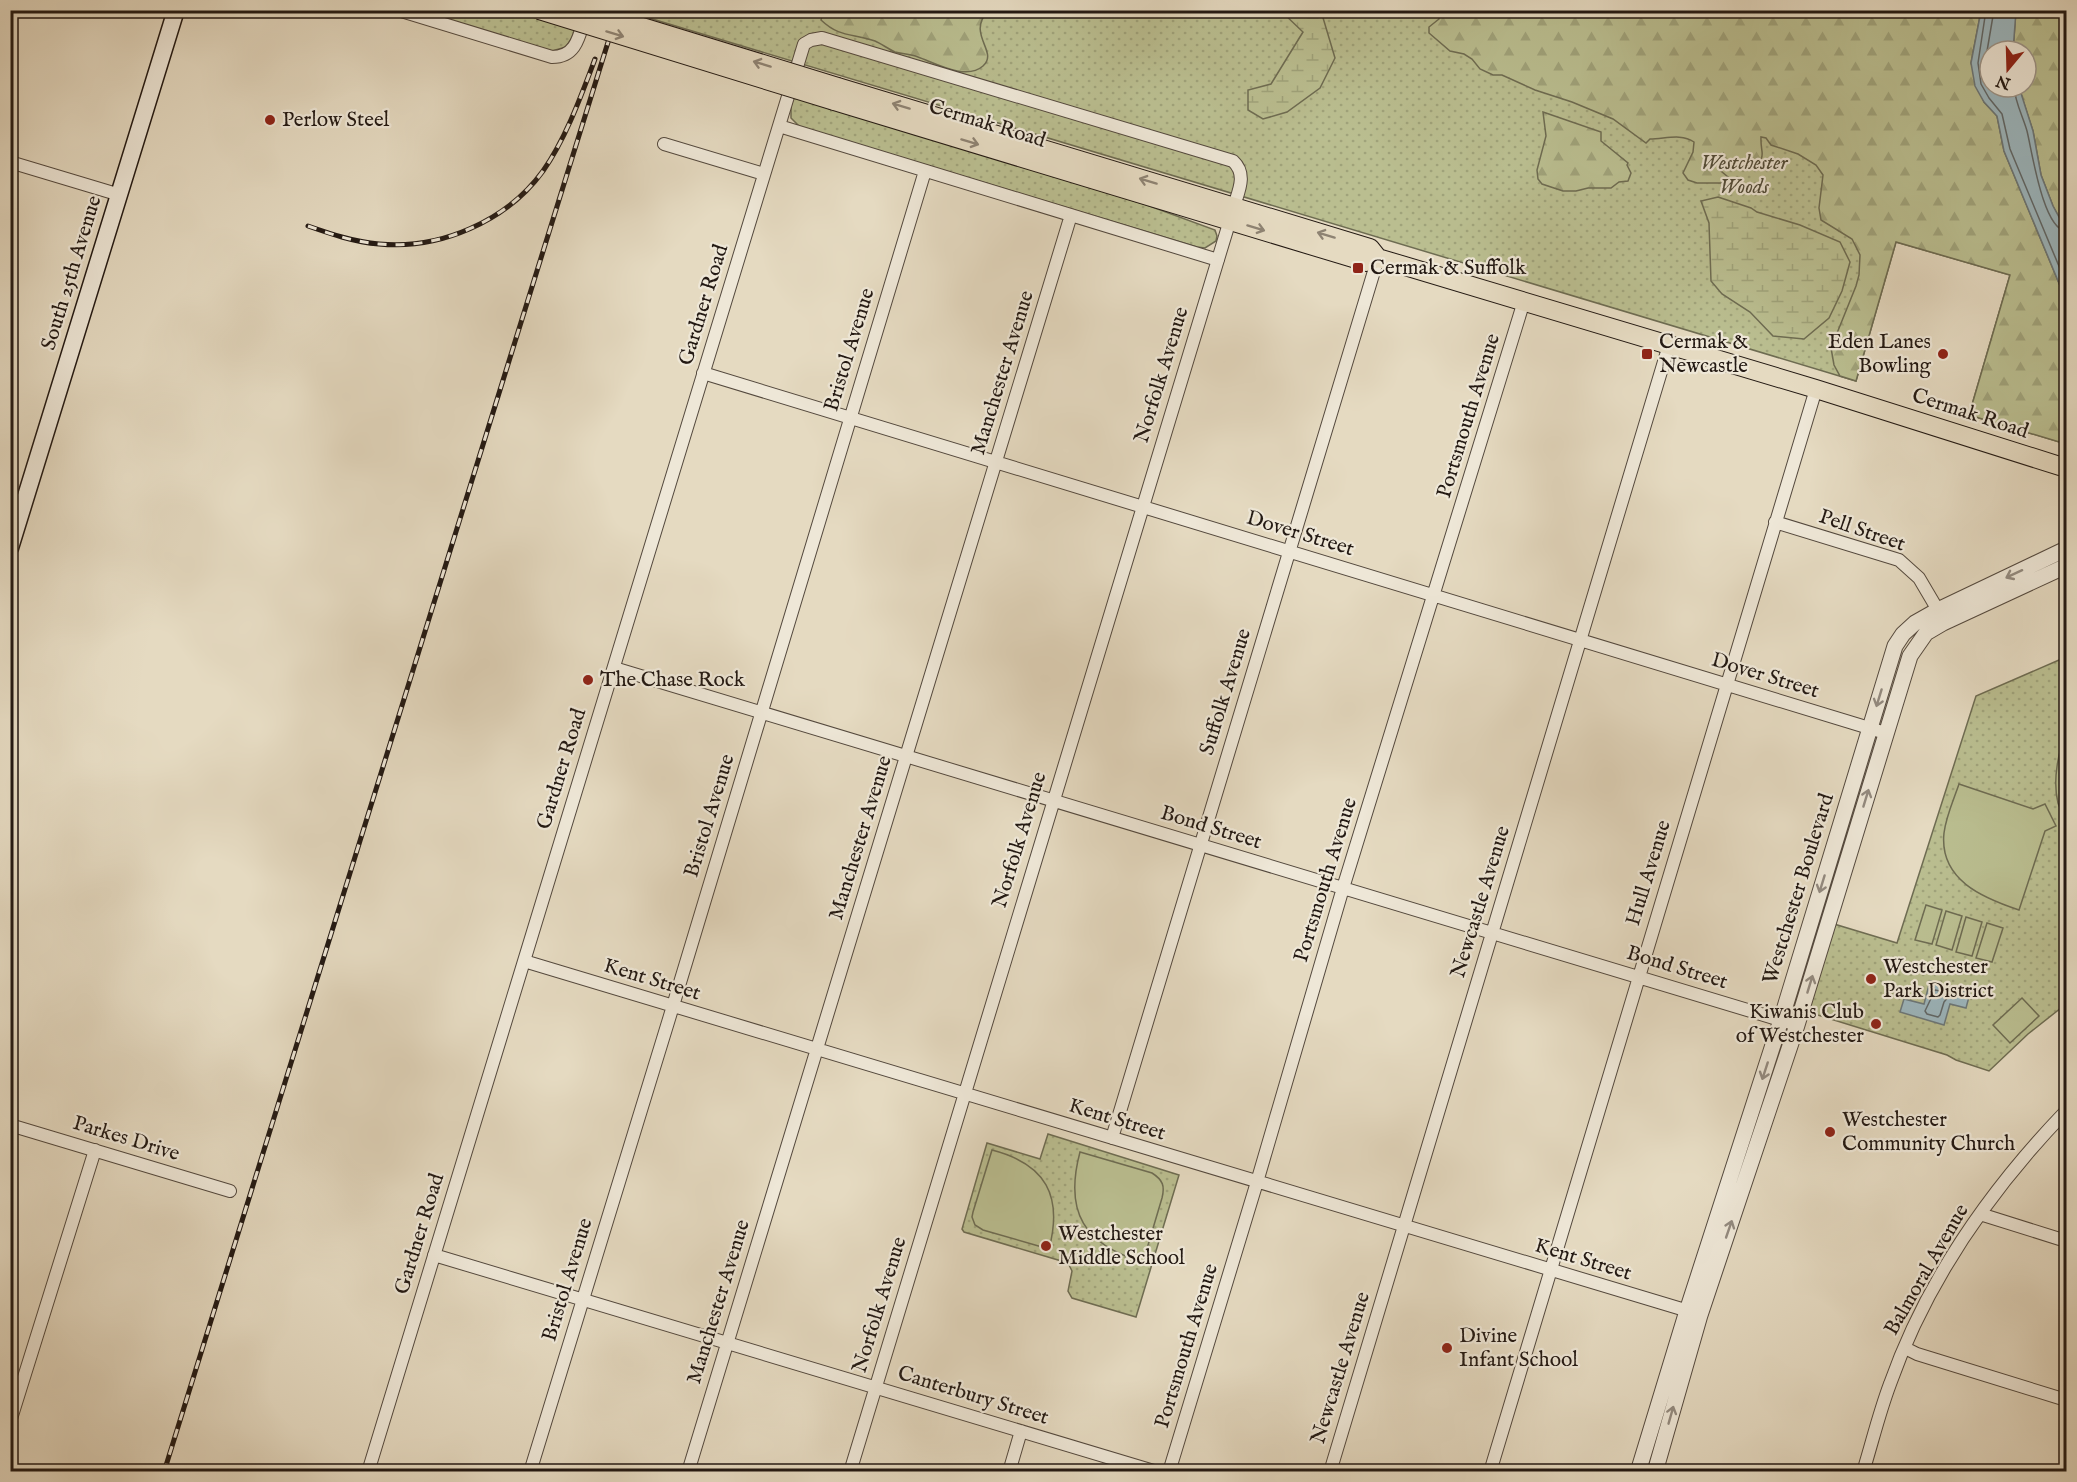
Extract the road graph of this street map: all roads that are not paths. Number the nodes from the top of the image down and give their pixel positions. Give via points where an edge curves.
1 (176, 10) edge
2 (398, 10) edge
3 (539, 10) edge
4 (587, 10) edge
5 (804, 44) joint
6 (836, 94) junction
7 (778, 126) junction
8 (664, 144) dead end
9 (10, 162) edge
10 (924, 171) junction
11 (764, 174) junction
12 (120, 195) junction
13 (1232, 213) junction
14 (1071, 215) junction
15 (1378, 258) junction
16 (1218, 260) junction
17 (1524, 301) junction
18 (1669, 345) junction
19 (703, 373) junction
20 (1816, 389) junction
21 (850, 418) junction
22 (996, 462) junction
23 (2067, 468) edge
24 (1142, 507) junction
25 (1775, 522) junction
26 (10, 548) edge
27 (2067, 549) edge
28 (1289, 552) junction
29 (2067, 566) edge
30 (1434, 596) junction
31 (1942, 616) junction
32 (1580, 640) junction
33 (614, 668) junction
34 (1726, 684) junction
35 (761, 712) junction
36 (1870, 728) junction
37 (1886, 733) junction
38 (907, 756) junction
39 (1053, 800) junction
40 (1199, 844) junction
41 (1343, 888) junction
42 (1492, 933) junction
43 (524, 961) junction
44 (1638, 977) junction
45 (673, 1006) junction
46 (1781, 1020) junction
47 (1797, 1025) junction
48 (816, 1050) junction
49 (963, 1094) junction
50 (2067, 1111) edge
51 (10, 1125) edge
52 (1112, 1138) junction
53 (95, 1150) junction
54 (1257, 1182) junction
55 (230, 1191) dead end
56 (1980, 1214) junction
57 (1404, 1226) junction
58 (2067, 1241) edge
59 (434, 1255) junction
60 (1550, 1270) junction
61 (582, 1300) junction
62 (1694, 1313) junction
63 (727, 1343) junction
64 (1905, 1348) junction
65 (875, 1387) junction
66 (2067, 1400) edge
67 (10, 1422) edge
68 (1021, 1431) junction
69 (368, 1472) edge
70 (530, 1472) edge
71 (688, 1472) edge
72 (850, 1472) edge
73 (1009, 1472) edge
74 (1156, 1472) edge
75 (1169, 1472) edge
76 (1330, 1472) edge
77 (1490, 1472) edge
78 (1638, 1472) edge
79 (1655, 1472) edge
80 (1863, 1472) edge

1 - 12 main road, South 25th Avenue
2 - 4 street, Cermak Road via 543,56 559,57 577,44
3 -> 6 main road, Cermak Road, bridge
6 -> 4 main road, Cermak Road, bridge
5 - 7 street, Gardner Road
5 - 13 street, Cermak Road via 822,38 1233,161 1242,178
6 - 13 main road, Cermak Road
7 - 10 street
7 - 11 street, Gardner Road
8 - 11 street
9 - 12 street
10 - 14 street
10 - 21 street, Bristol Avenue
11 - 19 street, Gardner Road
12 - 26 main road, South 25th Avenue
13 - 15 main road, Cermak Road via 1366,262
13 - 16 street, Norfolk Avenue
14 - 16 street
14 - 22 street, Manchester Avenue
15 - 17 main road, Cermak Road
15 - 28 street, Suffolk Avenue
16 - 24 street, Norfolk Avenue
17 - 18 main road, Cermak Road
17 - 30 street, Portsmouth Avenue
18 - 20 main road, Cermak Road
18 - 32 street, Newcastle Avenue
19 - 21 street, Dover Street
19 - 33 street, Gardner Road
20 - 23 main road, Cermak Road
20 - 25 street, Hull Avenue
21 - 22 street, Dover Street
21 - 35 street, Bristol Avenue
22 - 24 street, Dover Street
22 - 38 street, Manchester Avenue
24 - 28 street, Dover Street
24 - 39 street, Norfolk Avenue
25 - 31 street, Pell Street via 1899,560 1919,578
25 - 34 street, Hull Avenue
27 -> 31 street, Westchester Boulevard
28 - 30 street, Dover Street
28 - 40 street, Suffolk Avenue
29 - 31 street, Westchester Boulevard
30 - 32 street, Dover Street
30 - 41 street, Portsmouth Avenue
31 -> 36 street, Westchester Boulevard via 1915,623 1895,646
31 - 37 street, Westchester Boulevard via 1910,656
32 - 34 street, Dover Street
32 - 42 street, Newcastle Avenue
33 - 35 street, Bond Street
33 - 43 street, Gardner Road
34 - 36 street, Dover Street
34 - 44 street, Hull Avenue
35 - 38 street, Bond Street
35 - 45 street, Bristol Avenue
36 - 37 street, Dover Street
36 -> 46 street, Westchester Boulevard
47 -> 37 street, Westchester Boulevard
38 - 39 street, Bond Street
38 - 48 street, Manchester Avenue
39 - 40 street, Bond Street
39 - 49 street, Norfolk Avenue
40 - 41 street, Bond Street
40 - 52 street, Suffolk Avenue
41 - 42 street, Bond Street
41 - 54 street, Portsmouth Avenue
42 - 44 street, Bond Street
42 - 57 street, Newcastle Avenue
43 - 45 street, Kent Street
43 - 59 street, Gardner Road
44 - 46 street, Bond Street
44 - 60 street, Hull Avenue
45 - 48 street, Kent Street
45 - 61 street, Bristol Avenue
46 - 47 street, Bond Street
46 -> 62 street, Westchester Boulevard
62 -> 47 street, Westchester Boulevard
48 - 49 street, Kent Street
48 - 63 street, Manchester Avenue
49 - 52 street, Kent Street
49 - 65 street, Norfolk Avenue
50 - 56 street, Balmoral Avenue via 2025,1155
51 - 53 street, Parkes Drive
52 - 54 street, Kent Street
53 - 55 street, Parkes Drive
53 - 67 street
54 - 57 street, Kent Street
54 - 75 street, Portsmouth Avenue
56 - 58 street
56 - 64 street, Balmoral Avenue via 1935,1287
57 - 60 street, Kent Street
57 - 76 street, Newcastle Avenue
59 - 61 street, Canterbury Street
59 - 69 street, Gardner Road
60 - 62 street, Kent Street
60 - 77 street, Hull Avenue
61 - 63 street, Canterbury Street
61 - 70 street, Bristol Avenue
62 - 78 street, Westchester Boulevard
79 -> 62 street, Westchester Boulevard
63 - 65 street, Canterbury Street
63 - 71 street, Manchester Avenue
64 - 66 street
64 - 80 street, Balmoral Avenue via 1889,1385
65 - 68 street, Canterbury Street
65 - 72 street, Norfolk Avenue
68 - 73 street
68 - 74 street, Canterbury Street

